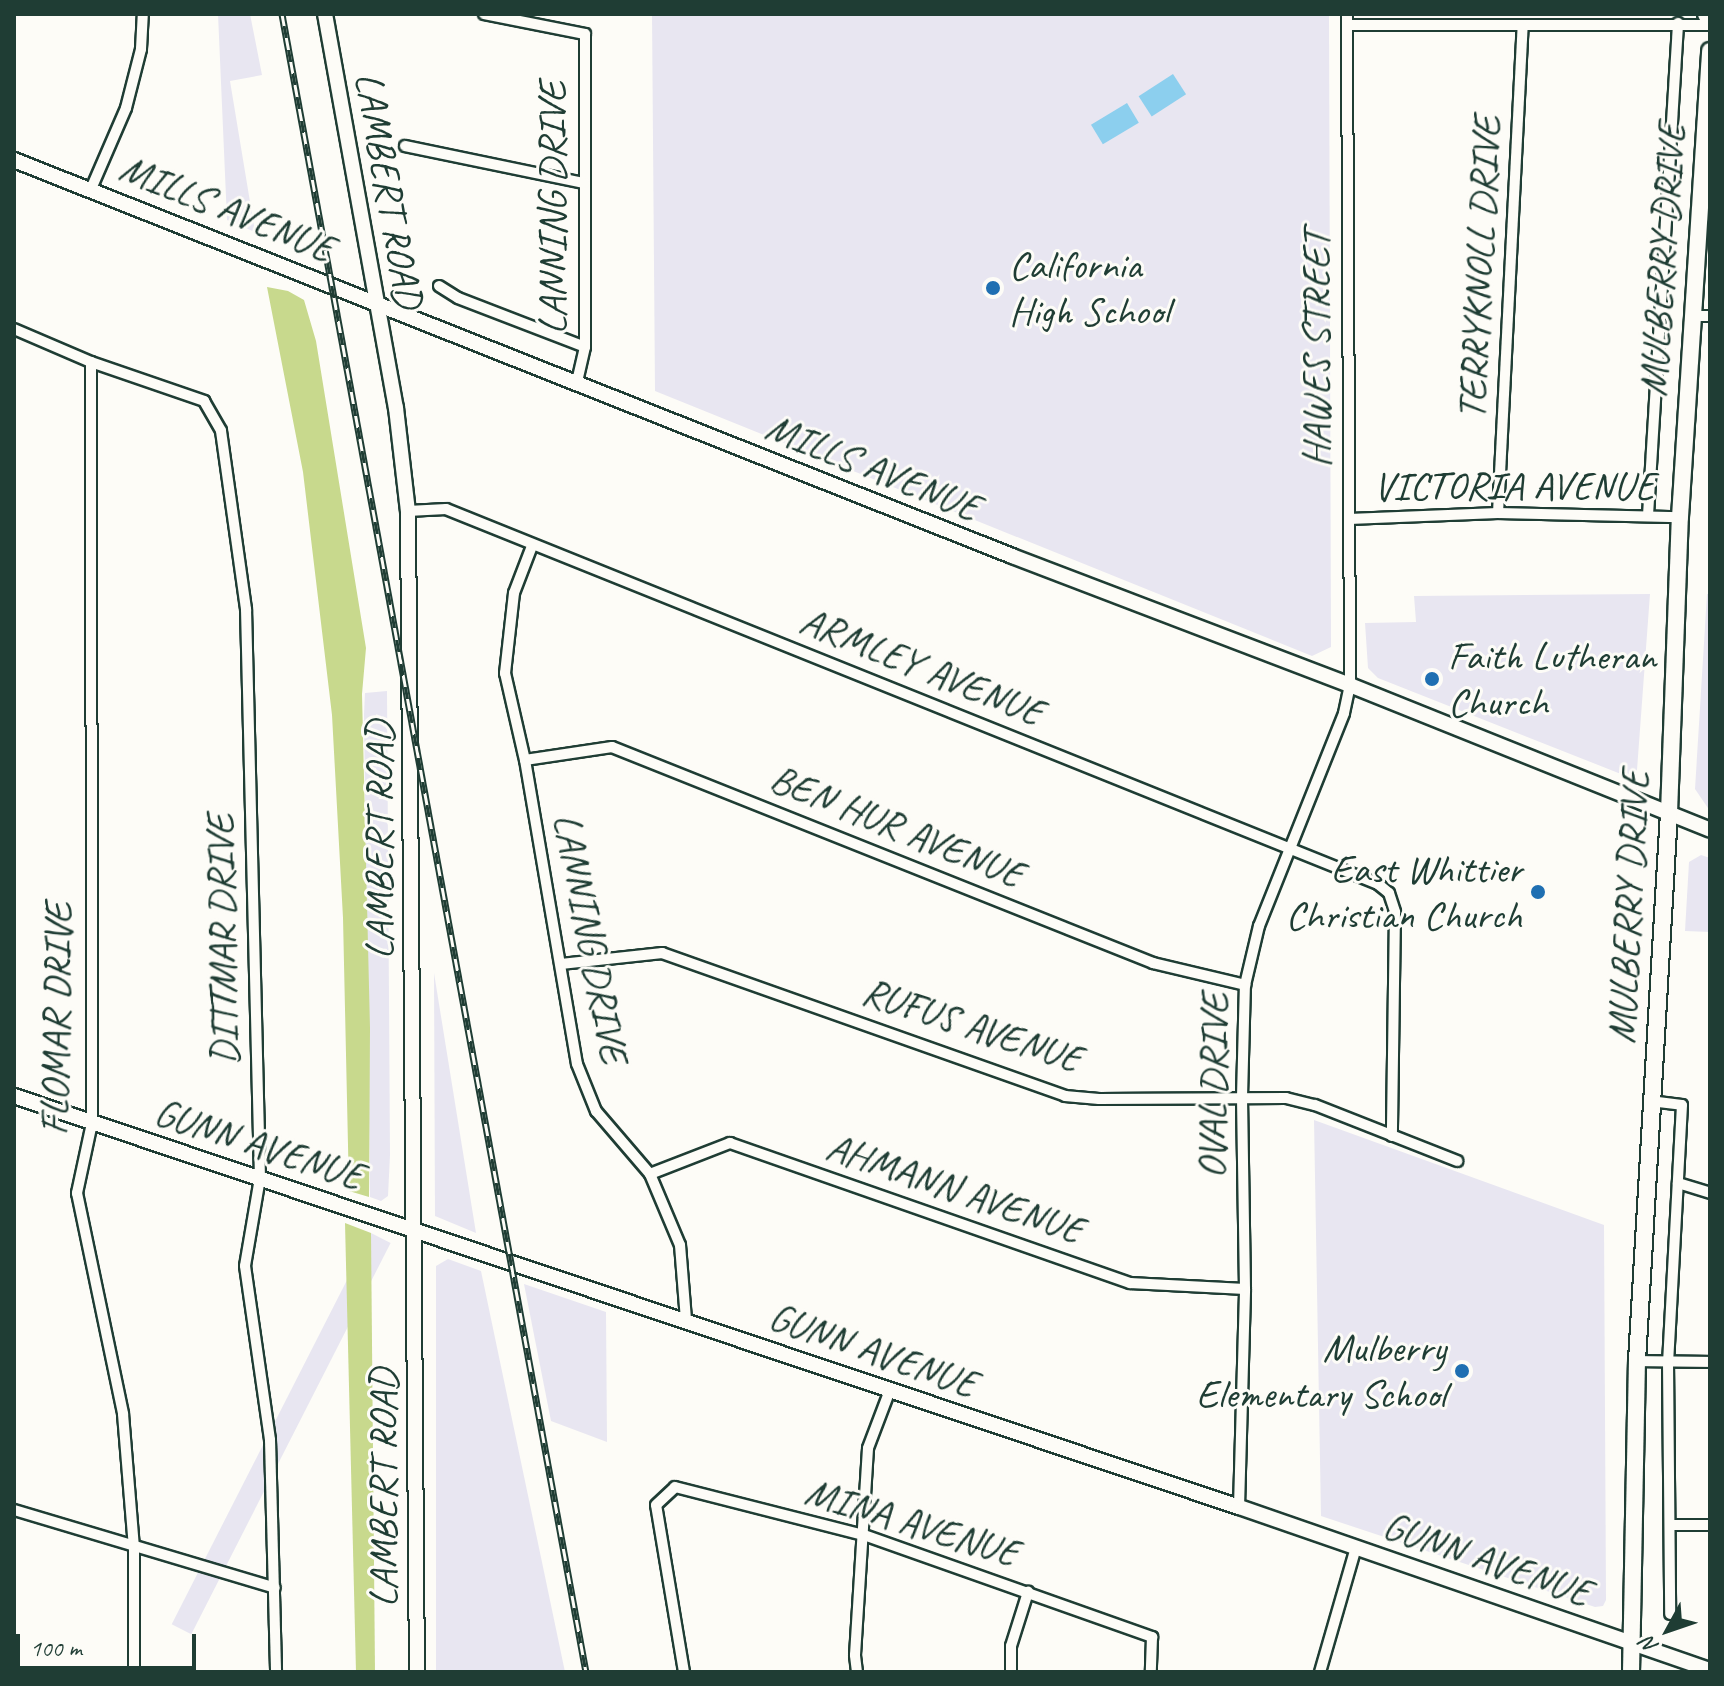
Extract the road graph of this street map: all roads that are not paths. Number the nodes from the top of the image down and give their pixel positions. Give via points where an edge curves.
1 (143, 14) edge
2 (325, 14) edge
3 (484, 14) edge
4 (1706, 14) edge
5 (1347, 20) edge
6 (1678, 23) junction
7 (1710, 23) edge
8 (1523, 26) junction
9 (1710, 51) edge
10 (405, 146) dead end
11 (14, 160) edge
12 (584, 183) junction
13 (91, 189) junction
14 (439, 286) dead end
15 (378, 305) junction
16 (1692, 316) junction
17 (1710, 316) edge
18 (14, 329) edge
19 (585, 347) junction
20 (91, 362) junction
21 (577, 383) junction
22 (408, 511) junction
23 (1498, 513) junction
24 (1648, 515) junction
25 (1680, 517) junction
26 (1349, 519) junction
27 (532, 546) junction
28 (1350, 685) junction
29 (525, 760) junction
30 (1669, 813) junction
31 (1710, 830) edge
32 (1292, 848) junction
33 (561, 964) junction
34 (1245, 985) junction
35 (14, 1096) edge
36 (1242, 1097) junction
37 (1650, 1101) junction
38 (92, 1123) junction
39 (1392, 1136) junction
40 (1457, 1161) dead end
41 (650, 1174) junction
42 (260, 1178) junction
43 (1678, 1183) junction
44 (1710, 1193) edge
45 (413, 1228) junction
46 (1245, 1289) junction
47 (686, 1320) junction
48 (1637, 1361) junction
49 (1668, 1362) junction
50 (1710, 1362) edge
51 (890, 1390) junction
52 (1239, 1507) junction
53 (14, 1510) edge
54 (1671, 1525) junction
55 (1710, 1525) edge
56 (864, 1535) junction
57 (134, 1547) junction
58 (1356, 1547) junction
59 (275, 1588) junction
60 (1028, 1592) junction
61 (1670, 1614) dead end
62 (1630, 1643) junction
63 (1710, 1670) edge
64 (134, 1672) edge
65 (276, 1672) edge
66 (417, 1672) edge
67 (684, 1672) edge
68 (857, 1672) edge
69 (1011, 1672) edge
70 (1151, 1672) edge
71 (1320, 1672) edge
72 (1631, 1672) edge

1 - 13 street via 141,49 126,108
2 - 15 main road, LAMBERT ROAD
3 - 12 street, LANNING DRIVE via 585,34
4 - 7 main road
5 - 8 street
5 - 26 street, HAWES STREET
6 - 7 street
6 - 8 street
6 - 24 street, MULBERRY DRIVE
8 - 23 street, TERRYKNOLL DRIVE
9 - 16 main road, MULBERRY DRIVE
10 - 12 street
11 - 13 main road, MILLS AVENUE
12 - 19 street, LANNING DRIVE
13 - 15 main road, MILLS AVENUE
14 - 19 street
15 - 21 main road, MILLS AVENUE
15 - 22 main road, LAMBERT ROAD
16 - 17 street
16 - 25 main road, MULBERRY DRIVE
18 - 20 street
19 - 21 street, LANNING DRIVE
20 - 38 street, FLOMAR DRIVE
20 - 42 street, DITTMAR DRIVE via 204,401 221,431 246,609
21 - 28 main road, MILLS AVENUE
22 - 27 street, ARMLEY AVENUE via 446,509
22 - 45 main road, LAMBERT ROAD
23 - 24 street, VICTORIA AVENUE
23 - 26 street, VICTORIA AVENUE
24 - 25 street, VICTORIA AVENUE
25 - 30 main road, MULBERRY DRIVE
26 - 28 street, HAWES STREET
27 - 29 street, LANNING DRIVE via 514,593 505,673
27 - 32 street, ARMLEY AVENUE
28 - 30 main road, MILLS AVENUE
28 - 32 street, OVAL DRIVE
29 - 33 street, LANNING DRIVE
29 - 34 street, BEN HUR AVENUE via 612,747 1153,963
30 - 31 main road, MILLS AVENUE
30 - 37 main road, MULBERRY DRIVE
32 - 34 street, OVAL DRIVE via 1259,926
32 - 39 street, ARMLEY AVENUE via 1389,893 1395,912
33 - 36 street, RUFUS AVENUE via 645,952 676,957 1065,1096
33 - 41 street, LANNING DRIVE via 577,1064 596,1111
34 - 36 street, OVAL DRIVE
35 - 38 main road, GUNN AVENUE
36 - 39 street, RUFUS AVENUE via 1286,1098
36 - 46 street, OVAL DRIVE
37 - 43 street via 1682,1105
37 - 48 main road, MULBERRY DRIVE
38 - 42 main road, GUNN AVENUE
38 - 57 street, FLOMAR DRIVE via 77,1193 123,1414
39 - 40 street, RUFUS AVENUE
41 - 46 street, AHMANN AVENUE via 730,1143 1130,1283
41 - 47 street, LANNING DRIVE via 680,1245
42 - 45 main road, GUNN AVENUE
42 - 59 street, DITTMAR DRIVE via 245,1266 270,1440
43 - 44 street
43 - 49 street
45 - 47 main road, GUNN AVENUE
45 - 66 main road, LAMBERT ROAD
46 - 52 street, OVAL DRIVE
47 - 51 main road, GUNN AVENUE
48 - 49 street
48 - 62 main road, MULBERRY DRIVE
49 - 50 street
49 - 54 street
51 - 52 main road, GUNN AVENUE
51 - 56 street via 868,1448
52 - 58 main road, GUNN AVENUE
53 - 57 street
54 - 55 street
54 - 61 street
56 - 60 street, MINA AVENUE
56 - 67 street, MINA AVENUE via 675,1487 656,1505
56 - 68 street
57 - 59 street
57 - 64 street, FLOMAR DRIVE
58 - 62 main road, GUNN AVENUE
58 - 71 street
59 - 65 street, DITTMAR DRIVE
60 - 69 street via 1011,1646
60 - 70 street, MINA AVENUE via 1152,1637
62 - 63 main road, GUNN AVENUE
62 - 72 main road, MULBERRY DRIVE

